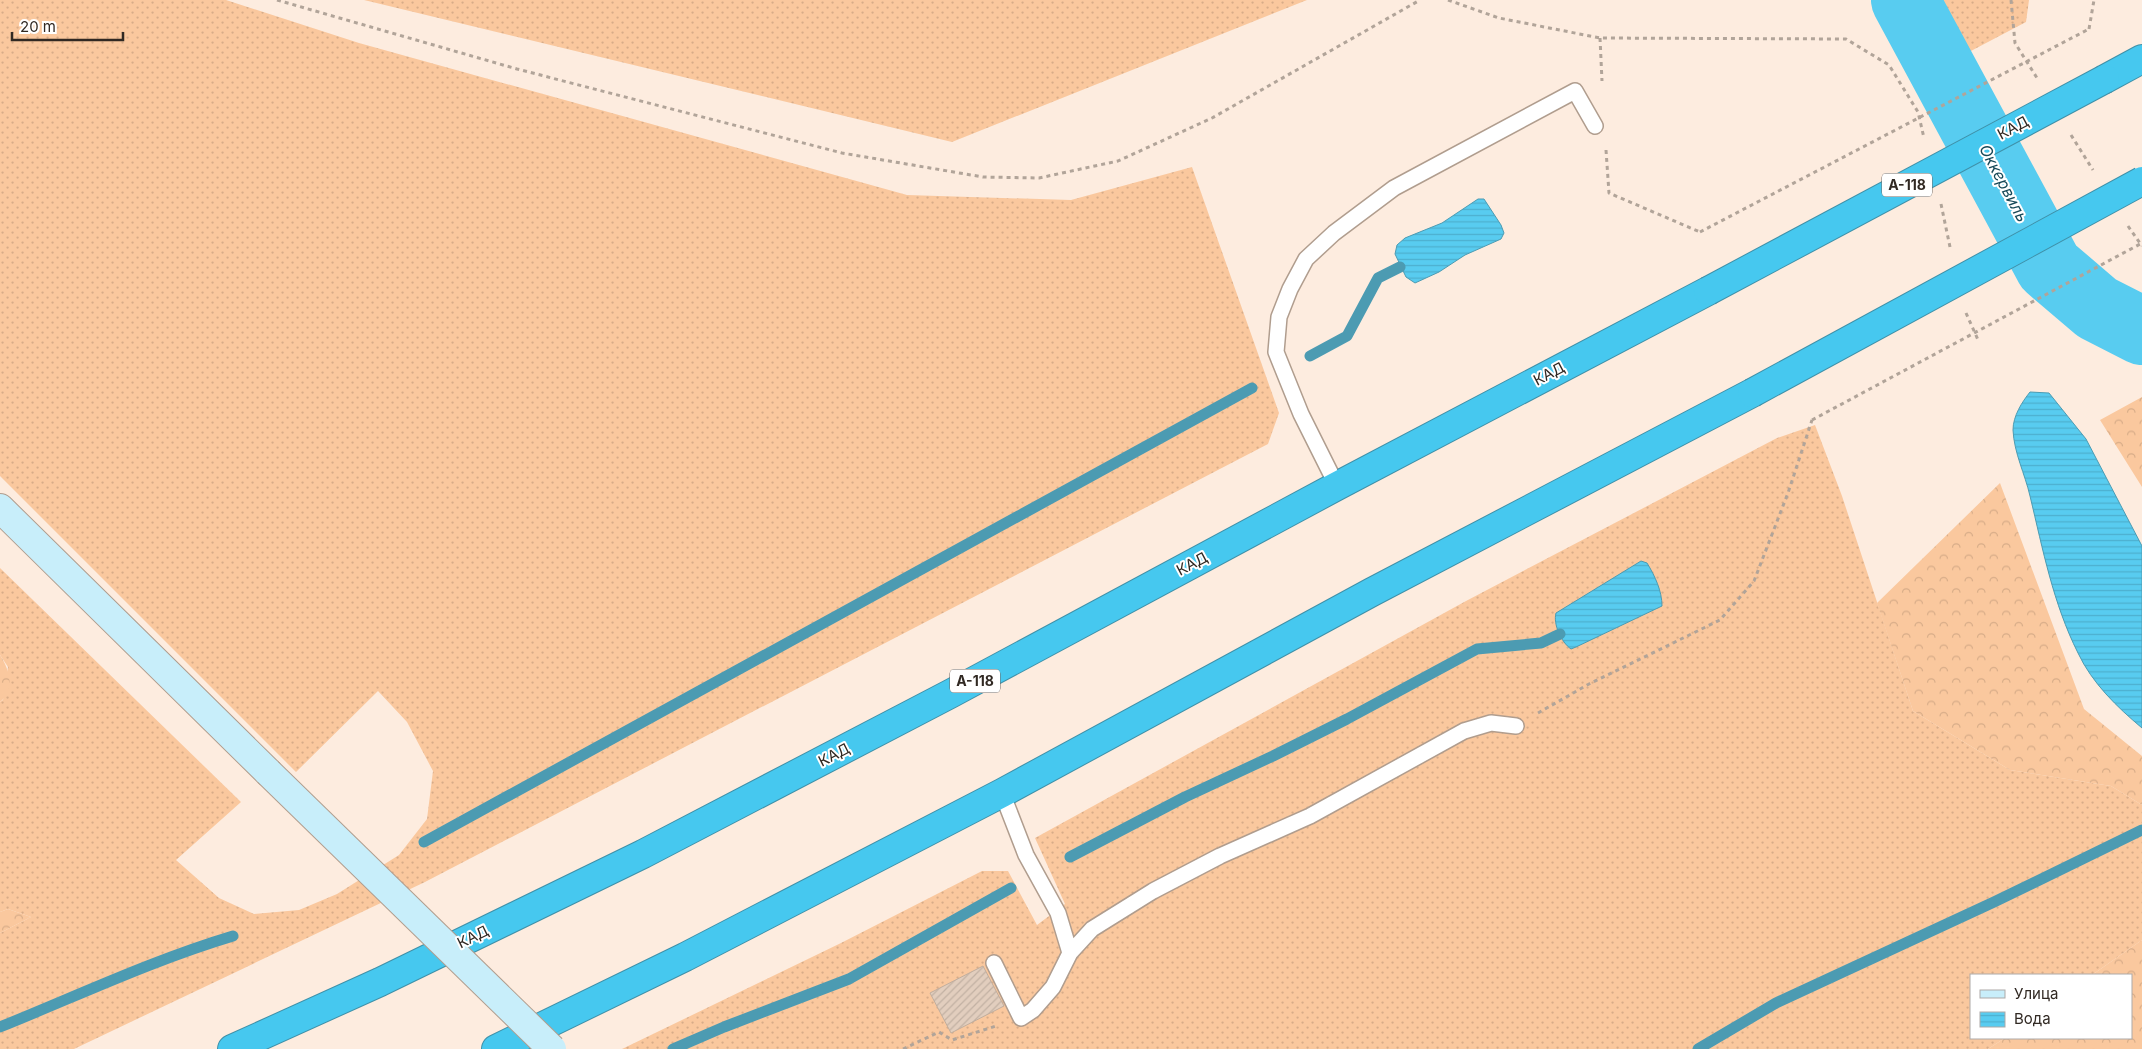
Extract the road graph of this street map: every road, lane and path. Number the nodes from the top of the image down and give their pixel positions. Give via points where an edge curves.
1 (277, 0) edge
2 (1420, 0) edge
3 (1448, 0) edge
4 (2094, 0) edge
5 (2142, 59) edge
6 (1595, 126) dead end
7 (1925, 140) dead end
8 (2142, 181) edge
9 (1609, 193) dead end
10 (1939, 195) dead end
11 (2142, 243) edge
12 (1950, 251) dead end
13 (1962, 307) dead end
14 (1980, 342) dead end
15 (1336, 486) junction
16 (0, 508) edge
17 (1516, 726) joint
18 (1002, 793) junction
19 (1070, 952) junction
20 (994, 963) dead end
21 (1021, 1018) junction
22 (232, 1049) edge
23 (496, 1049) edge
24 (552, 1049) edge
25 (903, 1049) edge

1 - 2 path via 517,69 842,153 983,177 1039,178 1118,161 1212,118
3 - 7 path via 1499,18 1600,38 1846,39 1889,65 1918,112
4 - 9 path, bridge via 2089,29 1700,232
5 - 15 highway, КАД / А-118, bridge
6 - 15 lane via 1576,91 1394,188 1334,233 1306,259 1279,317 1276,352 1301,414
8 - 18 highway, bridge via 1752,393 1380,587
10 - 12 path
11 - 17 path, bridge via 1812,420 1754,581 1720,620 1589,684
13 - 14 path
15 - 22 highway, КАД / А-118 via 644,854 380,982
16 - 24 street, bridge
17 - 19 lane via 1491,722 1464,731 1310,816 1220,856 1153,891 1092,929
18 - 19 lane via 1026,855 1058,913
18 - 23 highway via 685,957
19 - 21 lane via 1053,987 1033,1010
20 - 21 lane
21 - 25 path via 952,1040 939,1032

